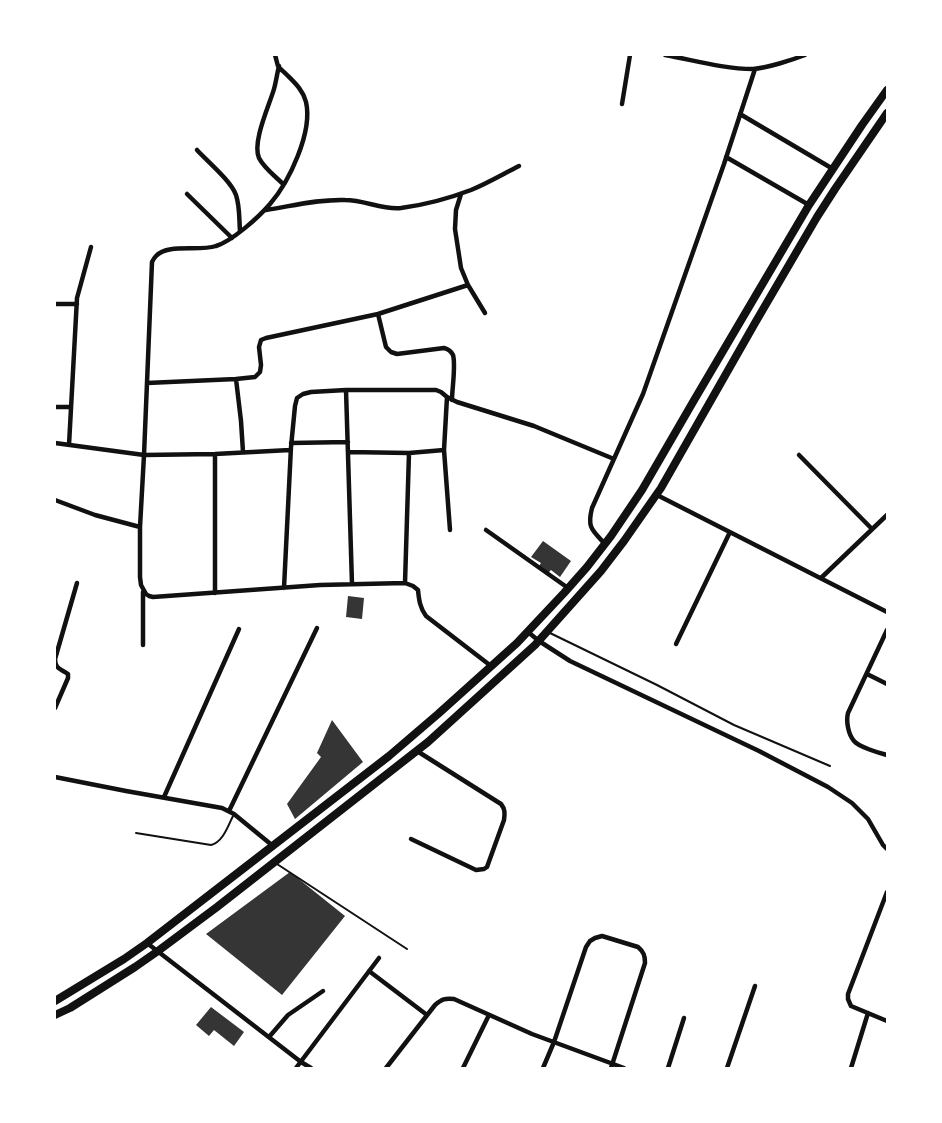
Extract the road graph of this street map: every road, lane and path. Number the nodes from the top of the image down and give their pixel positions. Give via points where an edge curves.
1 (275, 55) edge
2 (630, 55) edge
3 (665, 55) edge
4 (805, 55) edge
5 (279, 66) junction
6 (755, 69) junction
7 (887, 90) edge
8 (622, 104) dead end
9 (887, 113) edge
10 (740, 114) junction
11 (197, 150) dead end
12 (726, 157) junction
13 (519, 166) dead end
14 (833, 169) junction
15 (283, 184) junction
16 (187, 194) dead end
17 (461, 194) junction
18 (809, 205) junction
19 (264, 210) junction
20 (240, 231) junction
21 (232, 238) junction
22 (91, 247) dead end
23 (468, 285) junction
24 (55, 304) edge
25 (77, 304) junction
26 (485, 313) dead end
27 (378, 314) junction
28 (236, 379) junction
29 (147, 383) junction
30 (346, 390) junction
31 (449, 399) junction
32 (55, 407) edge
33 (71, 407) junction
34 (348, 442) junction
35 (55, 443) edge
36 (291, 444) junction
37 (69, 445) junction
38 (290, 450) junction
39 (444, 450) junction
40 (243, 452) junction
41 (348, 452) junction
42 (409, 453) junction
43 (215, 454) junction
44 (144, 455) junction
45 (799, 455) dead end
46 (614, 459) junction
47 (657, 495) junction
48 (55, 500) edge
49 (887, 515) edge
50 (140, 527) junction
51 (872, 529) junction
52 (450, 530) dead end
53 (486, 530) dead end
54 (730, 532) junction
55 (605, 544) junction
56 (820, 578) junction
57 (77, 583) dead end
58 (405, 583) junction
59 (352, 584) junction
60 (284, 588) junction
61 (568, 588) junction
62 (143, 590) junction
63 (215, 593) junction
64 (887, 612) edge
65 (317, 628) dead end
66 (238, 629) dead end
67 (887, 630) edge
68 (528, 632) junction
69 (547, 632) junction
70 (538, 641) junction
71 (676, 644) dead end
72 (143, 645) dead end
73 (491, 666) junction
74 (867, 674) junction
75 (887, 684) edge
76 (55, 708) edge
77 (417, 751) junction
78 (887, 755) edge
79 (830, 766) dead end
80 (55, 777) edge
81 (164, 797) junction
82 (232, 812) junction
83 (136, 833) dead end
84 (411, 839) dead end
85 (273, 846) junction
86 (887, 849) edge
87 (274, 862) junction
88 (887, 892) edge
89 (147, 943) junction
90 (407, 949) dead end
91 (158, 952) junction
92 (379, 958) dead end
93 (369, 971) junction
94 (755, 986) dead end
95 (322, 991) dead end
96 (55, 1001) edge
97 (868, 1012) junction
98 (55, 1015) edge
99 (427, 1015) junction
100 (489, 1015) junction
101 (684, 1018) dead end
102 (887, 1021) edge
103 (269, 1037) junction
104 (554, 1042) junction
105 (301, 1062) junction
106 (612, 1066) edge
107 (296, 1068) edge
108 (311, 1068) edge
109 (386, 1068) edge
110 (463, 1068) edge
111 (543, 1068) edge
112 (624, 1068) edge
113 (668, 1068) edge
114 (727, 1068) edge
115 (851, 1068) edge

1 - 5 street
2 - 8 street
3 - 6 street
4 - 6 street
5 - 15 street via 257,148 259,158
5 - 15 street via 301,89 308,116 302,144
6 - 10 street
7 - 14 highway
9 - 47 highway via 817,217
10 - 12 street
10 - 14 street
11 - 20 street via 236,194
12 - 18 street
12 - 46 street via 644,394
13 - 17 street
14 - 18 highway
15 - 19 street
16 - 21 street
17 - 19 street via 402,208 359,200 330,200
17 - 23 street via 455,229 461,268
18 - 55 highway via 642,490
19 - 20 street
20 - 21 street
21 - 29 street via 202,249 168,250 157,255 152,262
22 - 25 street
23 - 26 street
23 - 27 street
24 - 25 street
25 - 33 street
27 - 28 street via 261,340 258,347 260,372 255,377
27 - 31 street via 386,346 391,352 448,349 454,365
28 - 29 street
28 - 40 street
29 - 44 street
30 - 31 street via 436,390
30 - 34 street
30 - 36 street via 311,392 297,398
31 - 39 street
31 - 46 street via 534,426
32 - 33 street
33 - 37 street
34 - 36 street
34 - 41 street
35 - 37 street
36 - 38 street
37 - 44 street
38 - 40 street
38 - 60 street
39 - 42 street
39 - 52 street
40 - 43 street
41 - 42 street
41 - 59 street
42 - 58 street
43 - 44 street
43 - 63 street
44 - 50 street
45 - 51 street
46 - 55 street via 589,519 592,529
47 - 54 street
47 - 69 highway via 601,571
48 - 50 street
49 - 51 street
50 - 62 street
51 - 56 street
53 - 61 street
54 - 56 street
54 - 71 street
55 - 61 highway
56 - 64 street
57 - 76 street via 55,659 56,666 68,674
58 - 59 street
58 - 73 street via 418,590 419,604 426,616
59 - 60 street
60 - 63 street
61 - 68 highway
62 - 63 street via 154,597
62 - 72 street
65 - 82 street
66 - 81 street
67 - 74 street
68 - 70 street
68 - 73 highway
69 - 70 highway
69 - 79 lane via 734,725
70 - 77 highway
70 - 86 street via 570,661 760,751 828,787 868,819
73 - 85 highway via 389,756
74 - 75 street
74 - 78 street via 847,720 855,742
77 - 84 street via 501,804 505,814 484,869 476,870
77 - 87 highway
80 - 81 street
81 - 82 street
82 - 83 lane via 217,844
82 - 85 street
85 - 89 highway
87 - 90 lane
87 - 91 highway
88 - 97 street via 848,994 851,1006
89 - 91 street
89 - 96 highway
91 - 98 highway
91 - 103 street
92 - 93 street
93 - 99 street
93 - 105 street
94 - 114 street
95 - 103 street via 288,1015
97 - 102 street
97 - 115 street
99 - 100 street via 447,998
99 - 109 street
100 - 104 street
100 - 110 street
101 - 113 street
103 - 105 street
104 - 106 street
104 - 106 street via 590,941 602,936 638,947 645,956 645,963
104 - 111 street
105 - 107 street
105 - 108 street
106 - 112 street

